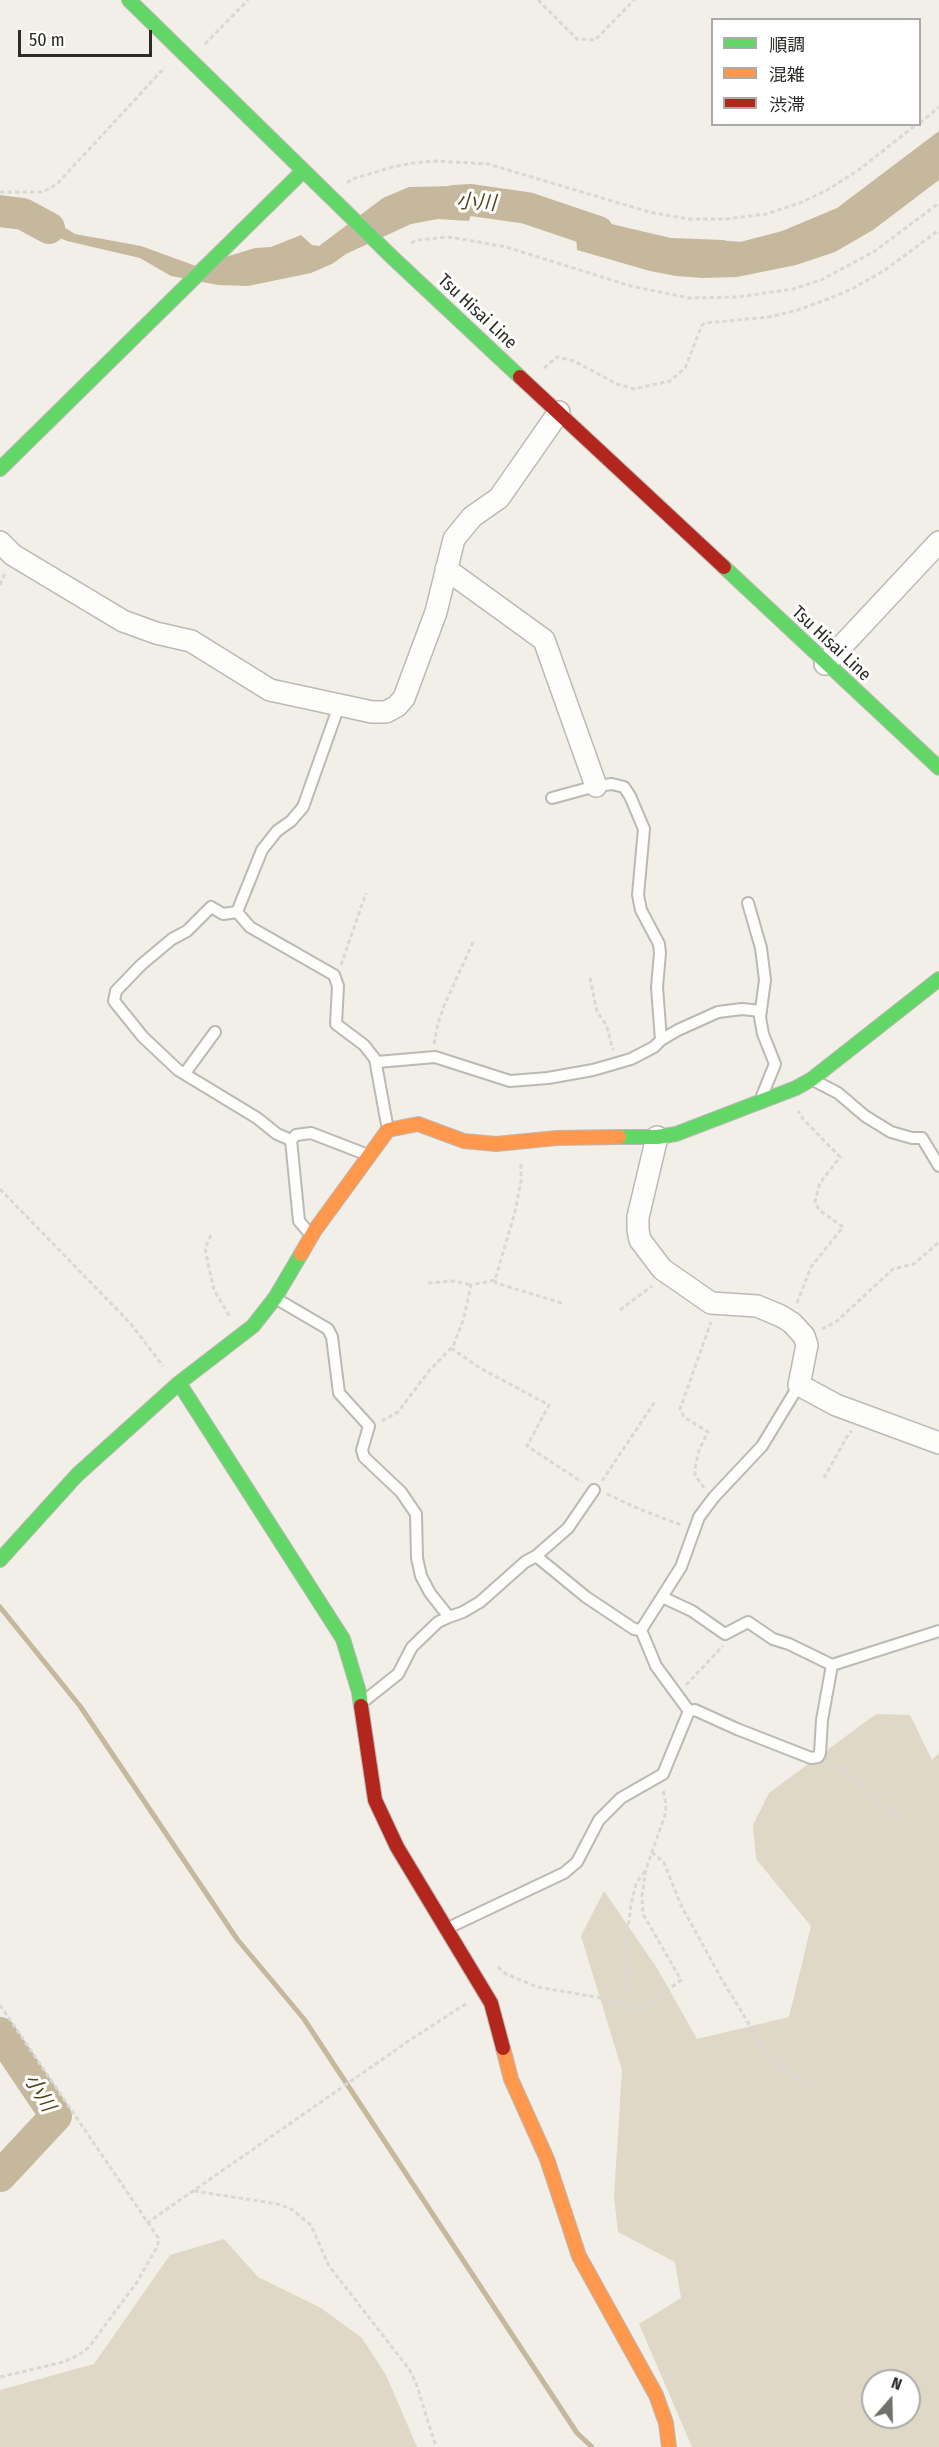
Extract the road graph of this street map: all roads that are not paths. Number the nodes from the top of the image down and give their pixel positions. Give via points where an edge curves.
1 (129, 0) edge
2 (303, 171) junction
3 (559, 412) junction
4 (0, 469) edge
5 (0, 542) edge
6 (939, 543) edge
7 (446, 569) junction
8 (825, 664) junction
9 (338, 705) junction
10 (939, 768) edge
11 (596, 786) junction
12 (552, 798) dead end
13 (748, 903) dead end
14 (237, 912) junction
15 (939, 979) edge
16 (761, 1011) junction
17 (215, 1032) dead end
18 (661, 1040) junction
19 (377, 1062) junction
20 (185, 1073) junction
21 (812, 1079) junction
22 (760, 1101) junction
23 (388, 1130) junction
24 (657, 1137) junction
25 (291, 1140) junction
26 (369, 1155) junction
27 (939, 1166) edge
28 (311, 1236) junction
29 (275, 1298) junction
30 (178, 1384) junction
31 (799, 1385) junction
32 (939, 1443) edge
33 (596, 1489) road end
34 (536, 1556) junction
35 (0, 1560) edge
36 (662, 1596) junction
37 (449, 1617) junction
38 (641, 1630) junction
39 (939, 1631) edge
40 (832, 1665) junction
41 (361, 1702) junction
42 (690, 1711) junction
43 (447, 1928) junction
44 (669, 2447) edge

1 - 2 street, Tsu Hisai Line
2 - 3 street, Tsu Hisai Line
2 - 4 street
3 - 7 street via 499,498 459,531
3 - 8 street, Tsu Hisai Line
5 - 9 street via 13,555 123,621 191,640 270,690
6 - 8 street
7 - 9 street via 436,612 404,698 386,712
7 - 11 street via 544,640
8 - 10 street, Tsu Hisai Line
9 - 14 lane via 303,807 262,850
11 - 12 lane
11 - 18 lane via 612,784 624,788 644,829 638,895 646,922 659,944
13 - 16 lane via 765,980
14 - 19 lane via 249,927 336,977 336,1024 364,1045
14 - 20 lane via 223,914 211,907 187,931 141,965 114,996 143,1037
15 - 21 street
16 - 18 lane via 718,1012
16 - 22 lane via 763,1034 775,1064
17 - 20 lane
18 - 19 lane via 639,1055 617,1063 565,1076 510,1081 435,1057
19 - 23 lane
20 - 25 lane
21 - 22 street
21 - 27 lane via 891,1132 922,1138
22 - 24 street via 676,1134
23 - 24 street via 418,1124 464,1141 496,1144 557,1138
23 - 26 street
24 - 31 street via 638,1216 640,1240 667,1273 711,1303 757,1306 788,1321 805,1339 807,1353
25 - 26 lane via 311,1132
25 - 28 lane via 299,1221
26 - 28 street
28 - 29 street
29 - 30 street via 253,1326
29 - 37 lane via 328,1329 339,1392 369,1426 362,1450 364,1457 401,1492 416,1514 421,1576
30 - 35 street via 77,1475
30 - 41 street via 343,1639
31 - 32 street via 836,1405
31 - 36 lane via 762,1446 714,1497 693,1529 681,1567
33 - 34 lane via 568,1528
34 - 37 lane via 480,1602
34 - 38 lane via 586,1597
36 - 38 lane
36 - 40 lane via 725,1634 748,1622 773,1639
37 - 41 lane via 438,1622 412,1647 398,1674
38 - 42 lane via 650,1658
39 - 40 lane
40 - 42 lane via 818,1757 803,1755
41 - 43 street via 375,1800
42 - 43 lane via 663,1774 621,1798 595,1826 577,1862 564,1873
43 - 44 street via 491,2002 511,2079 547,2159 579,2256 652,2386 666,2423

